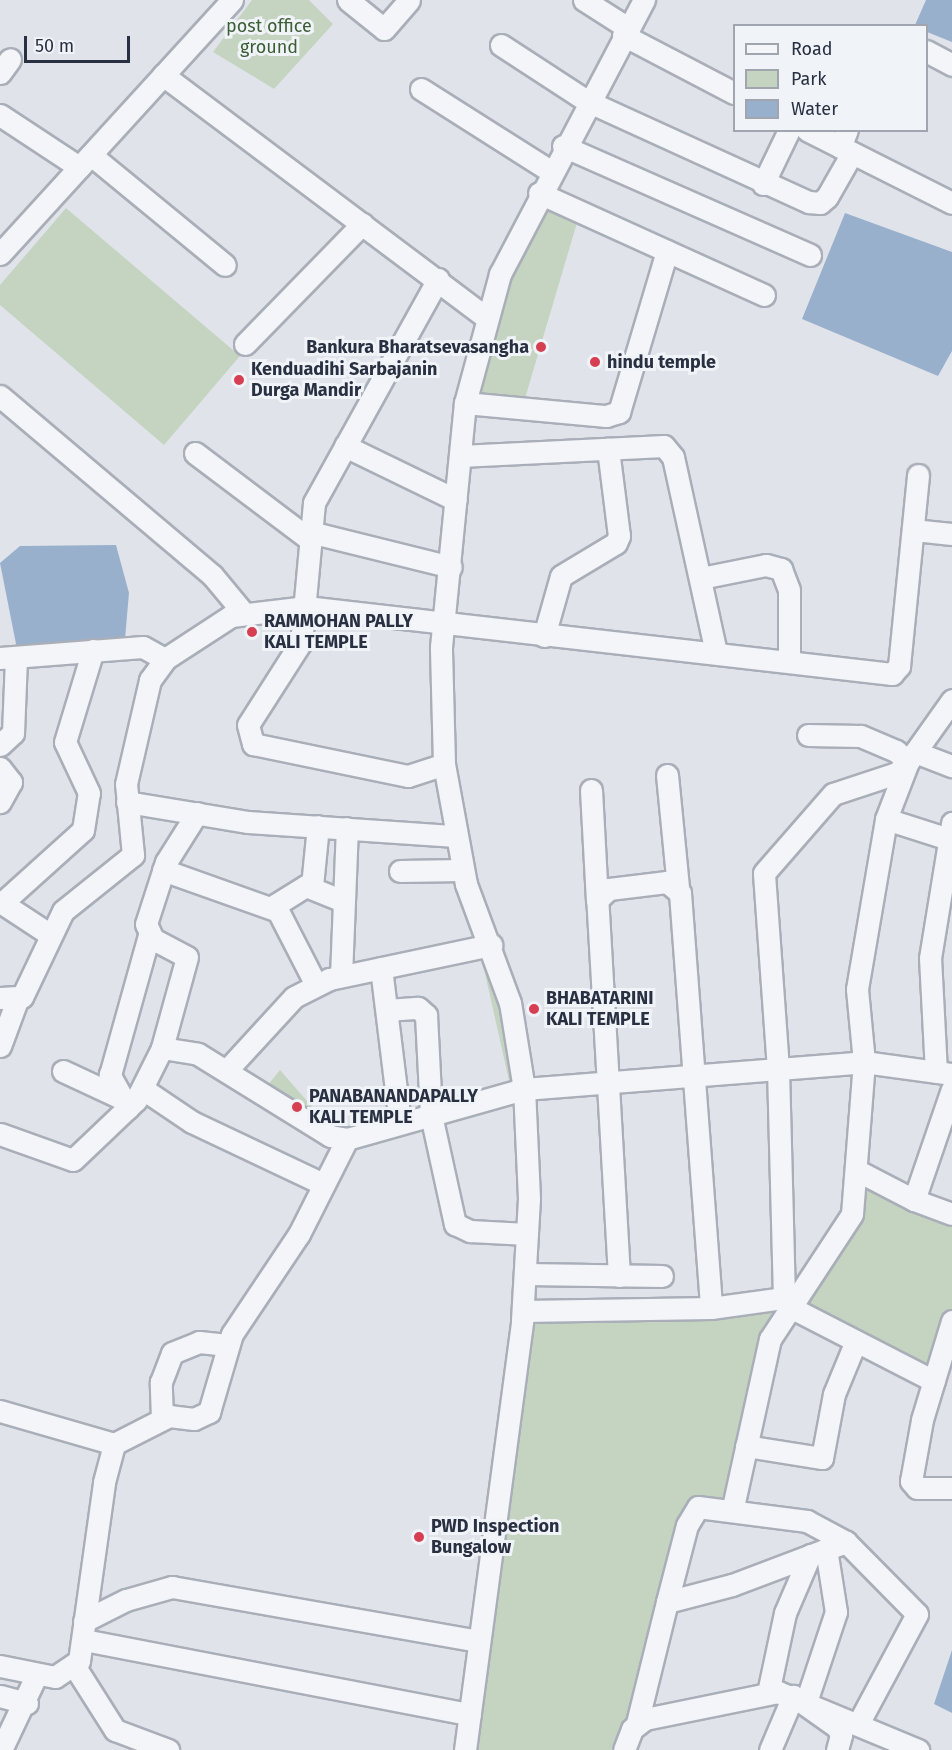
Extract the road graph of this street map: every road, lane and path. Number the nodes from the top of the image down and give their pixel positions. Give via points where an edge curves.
1 (232, 0) edge
2 (348, 0) edge
3 (409, 0) edge
4 (584, 0) edge
5 (644, 0) edge
6 (626, 32) junction
7 (501, 45) dead end
8 (928, 52) edge
9 (952, 65) edge
10 (163, 75) junction
11 (421, 89) dead end
12 (733, 92) edge
13 (587, 101) junction
14 (0, 115) edge
15 (788, 132) edge
16 (813, 132) edge
17 (846, 144) edge
18 (563, 146) junction
19 (85, 161) junction
20 (550, 171) junction
21 (763, 184) junction
22 (539, 193) junction
23 (952, 202) edge
24 (362, 224) junction
25 (2, 248) edge
26 (667, 252) junction
27 (810, 255) dead end
28 (225, 265) dead end
29 (438, 279) junction
30 (764, 295) dead end
31 (485, 317) junction
32 (245, 344) dead end
33 (0, 396) edge
34 (465, 403) junction
35 (345, 446) junction
36 (608, 449) junction
37 (195, 453) dead end
38 (460, 456) junction
39 (918, 475) dead end
40 (456, 500) junction
41 (913, 531) junction
42 (952, 534) edge
43 (309, 536) junction
44 (450, 567) junction
45 (701, 578) junction
46 (306, 607) junction
47 (242, 611) junction
48 (445, 626) junction
49 (544, 636) junction
50 (93, 650) junction
51 (716, 653) junction
52 (8, 658) edge
53 (165, 659) junction
54 (789, 661) junction
55 (952, 700) edge
56 (808, 735) dead end
57 (0, 745) edge
58 (911, 757) junction
59 (444, 764) junction
60 (952, 766) edge
61 (0, 768) edge
62 (667, 775) dead end
63 (591, 790) dead end
64 (0, 802) edge
65 (128, 802) junction
66 (197, 813) junction
67 (886, 819) junction
68 (318, 826) junction
69 (347, 828) junction
70 (950, 834) edge
71 (456, 836) junction
72 (163, 870) junction
73 (463, 870) junction
74 (400, 871) dead end
75 (312, 886) junction
76 (678, 888) junction
77 (597, 900) junction
78 (343, 901) junction
79 (272, 907) junction
80 (50, 934) junction
81 (149, 935) junction
82 (491, 945) junction
83 (381, 968) junction
84 (341, 976) junction
85 (316, 985) junction
86 (8, 999) edge
87 (387, 1010) junction
88 (0, 1046) edge
89 (162, 1048) junction
90 (864, 1062) junction
91 (778, 1069) junction
92 (63, 1071) dead end
93 (226, 1071) junction
94 (944, 1073) edge
95 (694, 1076) junction
96 (608, 1083) junction
97 (143, 1089) junction
98 (524, 1089) junction
99 (952, 1089) edge
100 (124, 1103) junction
101 (431, 1115) junction
102 (400, 1123) junction
103 (0, 1134) edge
104 (347, 1139) junction
105 (858, 1171) junction
106 (323, 1184) junction
107 (914, 1200) junction
108 (951, 1209) edge
109 (527, 1234) junction
110 (525, 1274) junction
111 (619, 1276) junction
112 (662, 1276) dead end
113 (786, 1302) junction
114 (711, 1308) junction
115 (523, 1311) junction
116 (952, 1321) edge
117 (856, 1341) junction
118 (228, 1345) junction
119 (934, 1381) junction
120 (0, 1412) edge
121 (162, 1419) junction
122 (114, 1444) junction
123 (746, 1446) junction
124 (952, 1488) edge
125 (733, 1508) junction
126 (827, 1549) junction
127 (667, 1602) junction
128 (84, 1630) junction
129 (479, 1641) junction
130 (0, 1665) edge
131 (75, 1667) junction
132 (36, 1676) junction
133 (768, 1693) junction
134 (0, 1696) edge
135 (800, 1699) junction
136 (27, 1704) junction
137 (470, 1714) junction
138 (637, 1723) junction
139 (858, 1724) junction
140 (1, 1750) edge
141 (168, 1750) edge
142 (465, 1750) edge
143 (624, 1750) edge
144 (770, 1750) edge
145 (837, 1750) edge
146 (918, 1750) edge

1 - 10 street
2 - 3 street via 384,28
4 - 6 street
5 - 6 street
6 - 12 street
6 - 13 street
7 - 13 street
8 - 9 street
10 - 19 street
10 - 24 street
11 - 20 street
13 - 18 street
13 - 21 street
14 - 19 street
15 - 21 street
16 - 17 street
17 - 21 street via 820,203
17 - 23 street
18 - 20 street
18 - 27 street
19 - 25 street
19 - 28 street
20 - 22 street
22 - 26 street
22 - 31 street
24 - 29 street
24 - 32 street
26 - 30 street
26 - 34 street via 619,412 606,416
29 - 31 street
29 - 35 street
31 - 34 street
33 - 47 street via 212,574
34 - 38 street
35 - 40 street
35 - 43 street via 314,503
36 - 38 street
36 - 45 street via 654,443 670,452
36 - 49 street via 619,526 616,543 561,576
37 - 43 street
38 - 40 street
39 - 41 street
40 - 44 street
41 - 42 street
41 - 54 street via 896,671 885,674
43 - 44 street
43 - 46 street
44 - 48 street
45 - 51 street
45 - 54 street via 766,565 781,569 789,590
46 - 47 street
46 - 48 street
46 - 59 street via 297,650 250,715 253,744 408,776
47 - 53 street
48 - 49 street
48 - 59 street via 439,695
49 - 51 street
50 - 52 street
50 - 53 street via 143,646
50 - 80 street via 65,742 89,793 83,831 2,903
51 - 54 street
52 - 57 street via 14,733
53 - 65 street via 148,686 127,772
55 - 58 street
56 - 58 street via 860,736
58 - 60 street
58 - 67 street
58 - 91 street via 897,773 833,794 764,873
59 - 71 street
61 - 64 street via 11,782
62 - 76 street
63 - 77 street
65 - 66 street
65 - 80 street via 133,855 63,911
66 - 68 street
66 - 72 street
67 - 70 street
67 - 90 street via 857,989
68 - 69 street
68 - 75 street
69 - 71 street
69 - 78 street
70 - 94 street via 930,958
71 - 73 street
72 - 79 street
72 - 81 street via 146,924
73 - 74 street
73 - 82 street via 474,915
75 - 78 street
75 - 79 street via 297,888
76 - 77 street via 667,882 609,889
76 - 95 street
77 - 96 street
78 - 84 street
79 - 85 street via 292,931
80 - 86 street via 35,975
81 - 89 street via 187,957
81 - 100 street via 111,1069 112,1086
82 - 83 street
82 - 98 street via 510,1003
83 - 84 street
83 - 87 street
84 - 85 street
85 - 93 street via 294,997
86 - 88 street
87 - 101 street via 418,1008 426,1015
87 - 102 street
89 - 93 street via 198,1054
89 - 97 street
90 - 91 street
90 - 94 street
90 - 105 street
91 - 95 street
91 - 113 street
92 - 100 street
93 - 104 street via 320,1131
95 - 96 street
95 - 114 street
96 - 98 street
96 - 111 street
97 - 100 street
97 - 106 street via 192,1122
98 - 101 street
98 - 109 street
99 - 107 street
100 - 103 street via 73,1160
101 - 102 street
101 - 109 street via 455,1224 470,1231
102 - 104 street
104 - 106 street
105 - 107 street
105 - 113 street via 850,1220
106 - 118 street via 299,1234
107 - 108 street
109 - 110 street
110 - 111 street
110 - 115 street
111 - 112 street
113 - 114 street
113 - 117 street
113 - 123 street via 767,1349
114 - 115 street
115 - 129 street
116 - 119 street
117 - 119 street
117 - 123 street via 834,1394 822,1458
118 - 121 street via 209,1412 200,1418
118 - 121 street via 199,1342 172,1353 161,1382
119 - 124 street via 911,1481 916,1488
120 - 122 street
121 - 122 street
122 - 128 street via 104,1482
123 - 125 street
125 - 126 street via 807,1521
125 - 127 street via 707,1506 691,1515
126 - 127 street
126 - 133 street via 785,1613
126 - 135 street via 836,1612
126 - 139 street via 917,1614
127 - 138 street
128 - 129 street via 126,1600 172,1587
128 - 131 street
128 - 137 street
129 - 137 street
130 - 132 street
131 - 132 street via 56,1677
131 - 141 street via 115,1730
132 - 136 street
133 - 135 street
133 - 138 street
134 - 136 street
135 - 139 street
135 - 144 street
135 - 145 street via 837,1727 842,1735
136 - 140 street
137 - 142 street
138 - 143 street
139 - 146 street

